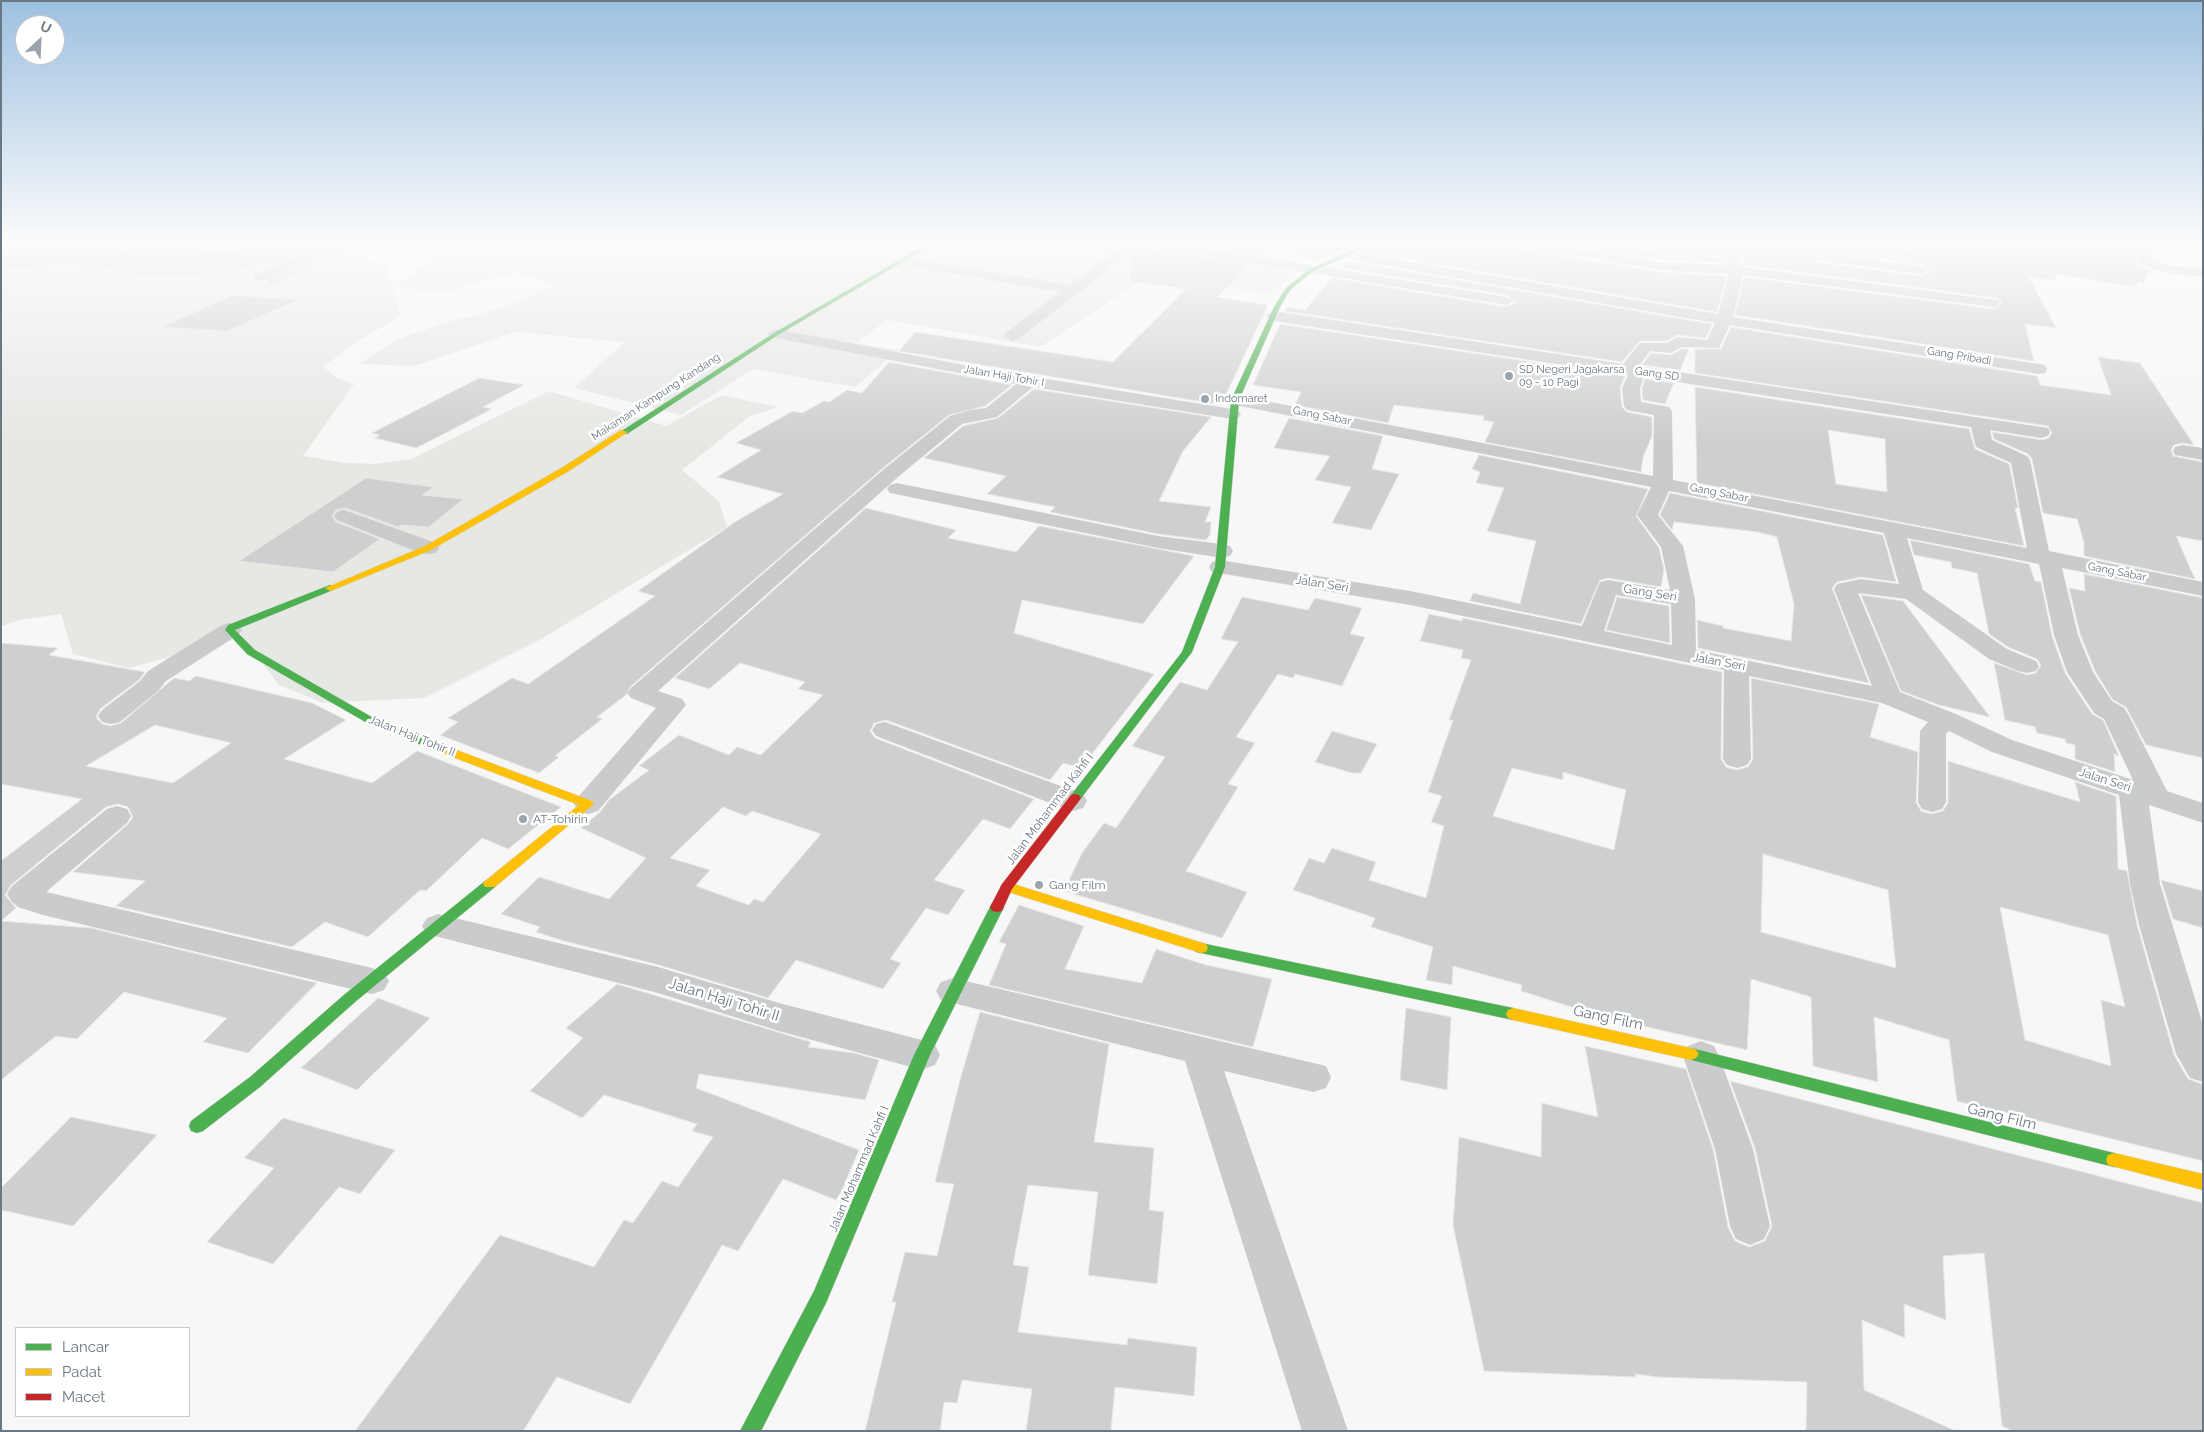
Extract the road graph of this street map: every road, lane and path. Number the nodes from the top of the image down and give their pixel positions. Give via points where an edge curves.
1 (819, 309) edge
2 (1047, 309) edge
3 (1661, 309) edge
4 (1727, 309) edge
5 (1276, 311) junction
6 (1725, 319) junction
7 (776, 334) junction
8 (1012, 336) dead end
9 (1548, 347) dead end
10 (2039, 369) dead end
11 (1633, 371) junction
12 (1030, 381) junction
13 (1234, 407) junction
14 (1979, 423) junction
15 (2040, 432) dead end
16 (2182, 451) dead end
17 (2203, 454) edge
18 (1664, 482) junction
19 (897, 489) dead end
20 (344, 516) dead end
21 (1893, 527) junction
22 (428, 548) junction
23 (2044, 557) junction
24 (1221, 559) junction
25 (2203, 589) edge
26 (1913, 593) junction
27 (1683, 599) junction
28 (230, 630) junction
29 (1590, 636) junction
30 (1684, 656) junction
31 (1736, 664) junction
32 (2027, 666) dead end
33 (1889, 697) junction
34 (111, 716) dead end
35 (1947, 720) junction
36 (885, 730) dead end
37 (1737, 759) dead end
38 (2143, 792) junction
39 (1073, 801) junction
40 (1932, 802) dead end
41 (588, 804) junction
42 (2203, 813) edge
43 (117, 816) dead end
44 (1008, 887) junction
45 (429, 933) junction
46 (372, 981) junction
47 (953, 991) junction
48 (1199, 1049) junction
49 (922, 1055) junction
50 (1701, 1056) junction
51 (2203, 1068) edge
52 (1313, 1077) dead end
53 (197, 1126) dead end
54 (2203, 1182) edge
55 (1750, 1226) dead end
56 (750, 1431) edge
57 (1325, 1431) edge

1 - 7 street, Makaman Kampung Kandang
2 - 8 street
3 - 6 street, Gang Pribadi
4 - 6 street
5 - 9 street
5 - 11 street, Gang SD
5 - 13 street, Jalan Mohammad Kahfi I
6 - 10 street, Gang Pribadi
6 - 11 street via 1712,345 1677,342 1671,348 1646,346
7 - 12 street, Jalan Haji Tohir I
7 - 22 street, Makaman Kampung Kandang via 566,469
11 - 14 street, Gang SD
11 - 18 street via 1633,406 1663,411
12 - 13 street, Jalan Haji Tohir I
12 - 41 street via 991,413 944,418 891,473 640,693 672,705
13 - 18 street, Gang Sabar
13 - 24 street, Jalan Mohammad Kahfi I
14 - 15 street, Gang SD
14 - 23 street via 1982,444 2020,460
16 - 17 street
18 - 21 street, Gang Sabar
18 - 27 street, Gang Seri via 1647,515 1672,546
19 - 24 street, Jalan Seri via 1158,542
20 - 22 street
21 - 23 street, Gang Sabar
21 - 26 street
22 - 28 street, Makaman Kampung Kandang via 235,625
23 - 25 street, Gang Sabar
23 - 38 street via 2080,672 2103,707 2115,714
24 - 29 street, Jalan Seri
24 - 39 street, Jalan Mohammad Kahfi I via 1187,652
26 - 32 street via 1998,654
26 - 33 street via 1861,586 1846,589
27 - 29 street, Gang Seri via 1608,587
27 - 30 street, Gang Seri
28 - 34 street via 157,676
28 - 41 street, Jalan Haji Tohir II via 251,652 373,722
29 - 30 street, Jalan Seri
30 - 31 street, Jalan Seri
31 - 33 street, Jalan Seri
31 - 37 street
33 - 35 street, Jalan Seri
35 - 38 street, Jalan Seri via 2002,746
35 - 40 street via 1933,731
36 - 39 street
38 - 42 street, Jalan Seri
38 - 51 street via 2145,884 2194,1054
39 - 44 street, Jalan Mohammad Kahfi I
41 - 45 street
43 - 46 street via 23,894 43,903
44 - 47 street, Jalan Mohammad Kahfi I
44 - 50 street, Gang Film via 1206,950 1641,1040
45 - 46 street
45 - 49 street, Jalan Haji Tohir II via 658,980
46 - 53 street via 255,1082
47 - 48 street
47 - 49 street, Jalan Mohammad Kahfi I
48 - 52 street
48 - 57 street
49 - 56 street, Jalan Mohammad Kahfi I via 820,1297
50 - 54 street, Gang Film
50 - 55 street via 1734,1149

